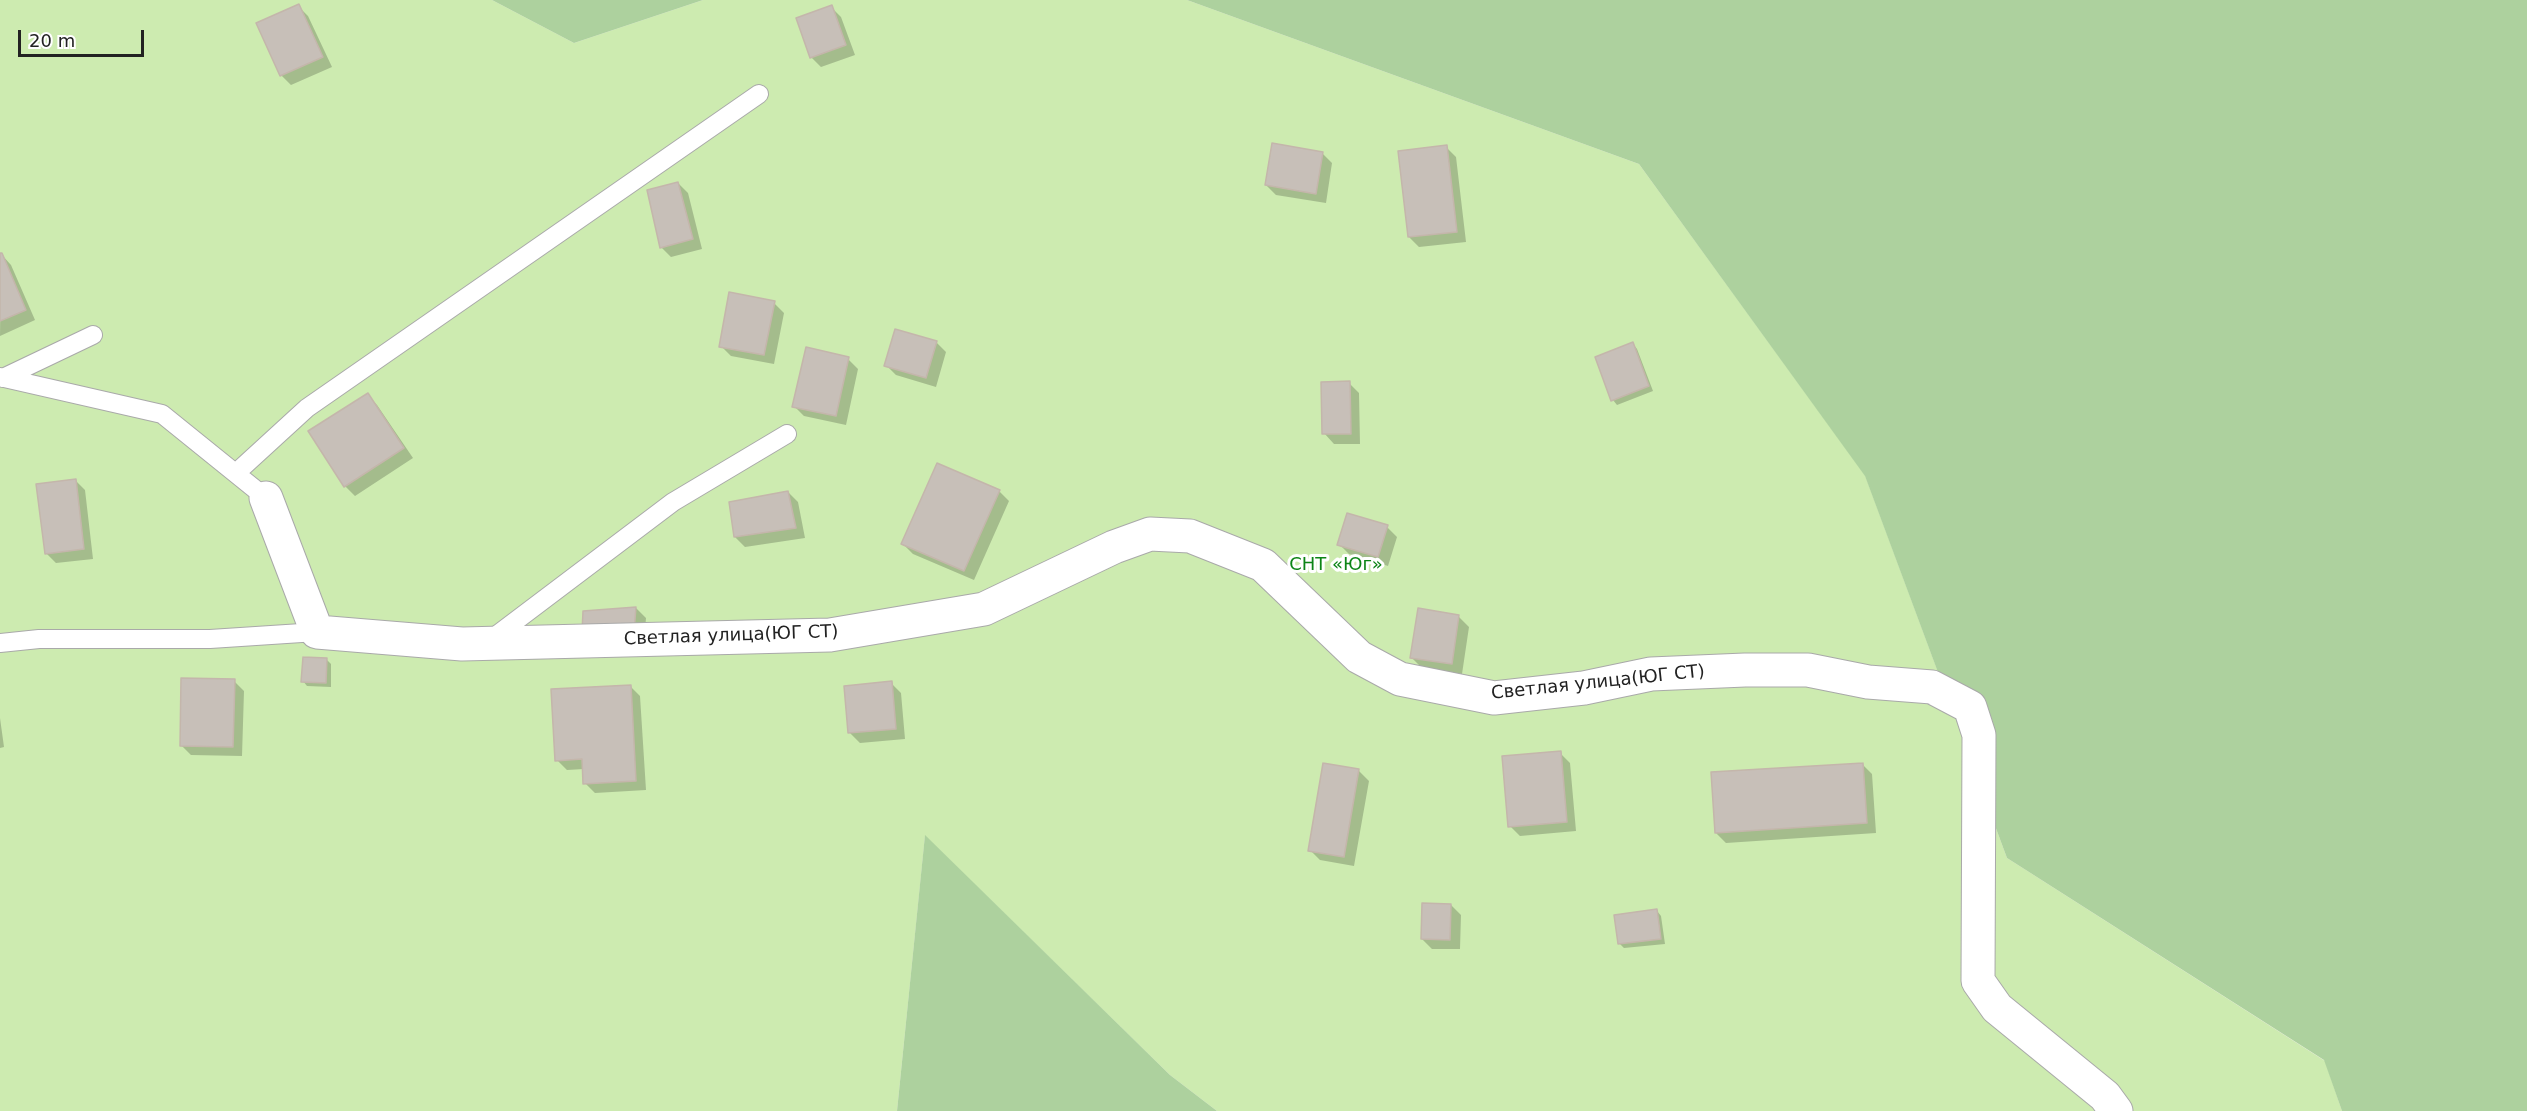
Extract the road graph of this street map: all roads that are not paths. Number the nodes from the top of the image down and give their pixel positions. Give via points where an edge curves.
1 (759, 94) dead end
2 (93, 334) dead end
3 (1, 377) edge
4 (787, 434) dead end
5 (236, 473) junction
6 (266, 498) joint
7 (316, 632) junction
8 (0, 643) edge
9 (486, 644) junction
10 (2116, 1111) edge

1 - 5 lane via 307,408
2 - 3 lane
3 - 5 lane via 162,414
4 - 9 lane via 673,502
5 - 6 lane
6 - 7 street
7 - 8 lane via 210,639 39,639
7 - 9 street, Светлая улица(ЮГ СТ)
9 - 10 street, Светлая улица(ЮГ СТ) via 830,635 984,609 1150,534 1190,536 1263,565 1359,657 1400,679 1494,698 1584,688 1651,674 1745,670 1808,670 1868,682 1932,687 1970,707 1978,735 1978,981 1997,1008 2105,1096

